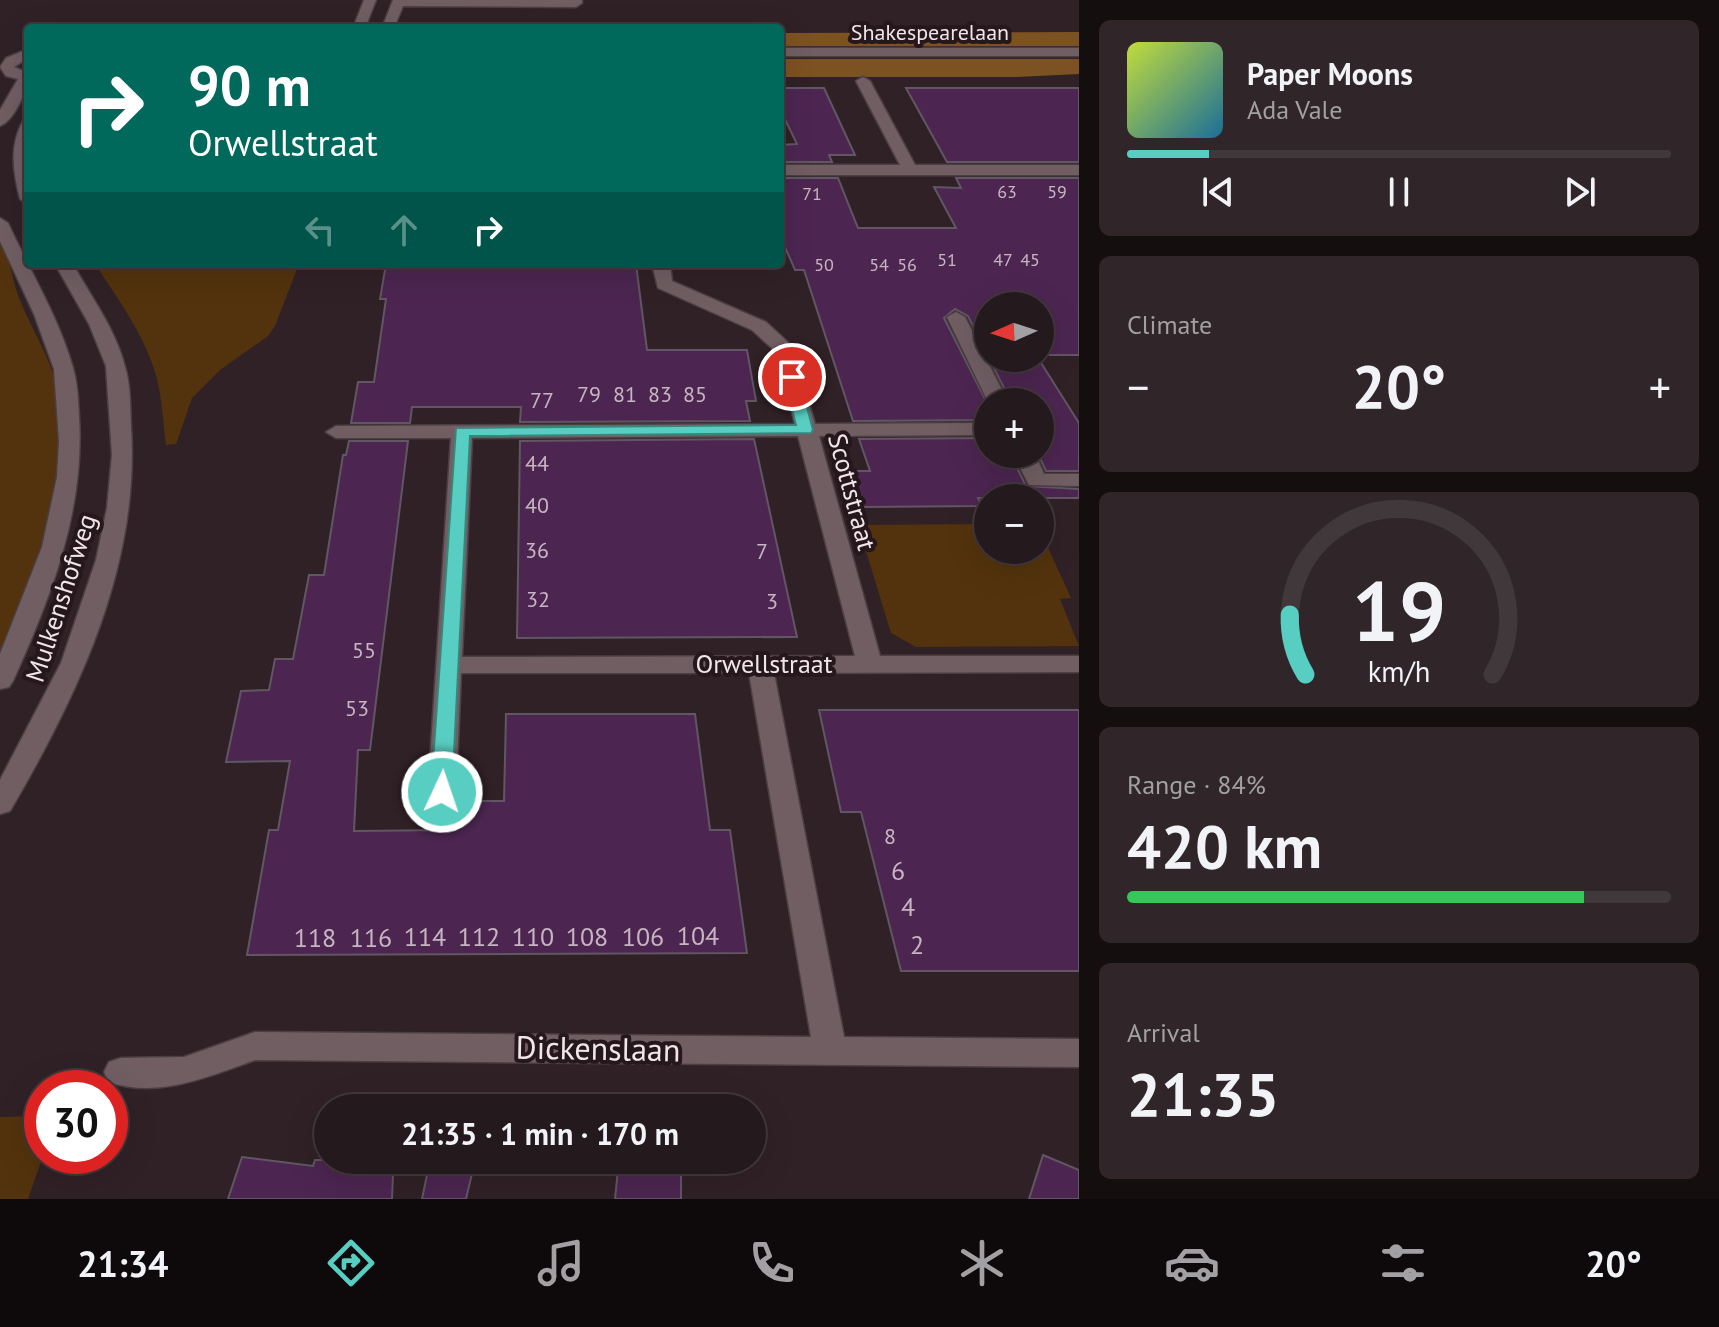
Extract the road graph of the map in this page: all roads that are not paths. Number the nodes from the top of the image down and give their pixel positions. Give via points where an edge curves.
1 (370, 0) edge
2 (576, 0) edge
3 (398, 1) edge
4 (361, 24) edge
5 (389, 24) edge
6 (784, 52) edge
7 (1079, 52) edge
8 (24, 54) edge
9 (2, 63) edge
10 (24, 76) edge
11 (863, 81) dead end
12 (24, 82) edge
13 (0, 122) edge
14 (24, 133) edge
15 (784, 170) edge
16 (910, 170) junction
17 (1079, 170) edge
18 (24, 186) edge
19 (0, 223) edge
20 (66, 268) edge
21 (662, 268) edge
22 (956, 317) dead end
23 (991, 388) edge
24 (974, 429) edge
25 (805, 430) junction
26 (336, 432) dead end
27 (462, 432) junction
28 (1031, 468) edge
29 (1079, 480) edge
30 (760, 664) junction
31 (870, 664) junction
32 (1079, 664) edge
33 (449, 665) junction
34 (0, 681) edge
35 (442, 792) dead end
36 (0, 804) edge
37 (830, 1051) junction
38 (1079, 1053) edge
39 (128, 1072) edge

1 - 4 street
2 - 3 street
3 - 5 street
6 - 7 street, Shakespearelaan
8 - 9 street
9 - 10 street
11 - 16 street
12 - 13 street
14 - 18 street
15 - 16 street
16 - 17 street
19 - 34 street, Mulkenshofweg via 64,371 72,441 60,522
20 - 36 street, Mulkenshofweg via 115,363 123,472 108,560 87,622 54,709
21 - 25 street, Scottstraat via 664,284 759,326 785,350
22 - 23 street
24 - 25 street
25 - 27 street
25 - 31 street, Scottstraat
26 - 27 street
27 - 33 street
28 - 29 street via 1037,480
30 - 31 street, Orwellstraat
30 - 33 street, Orwellstraat
30 - 37 street
31 - 32 street, Orwellstraat
33 - 35 street
37 - 38 street, Dickenslaan
37 - 39 street, Dickenslaan via 255,1046 184,1071

